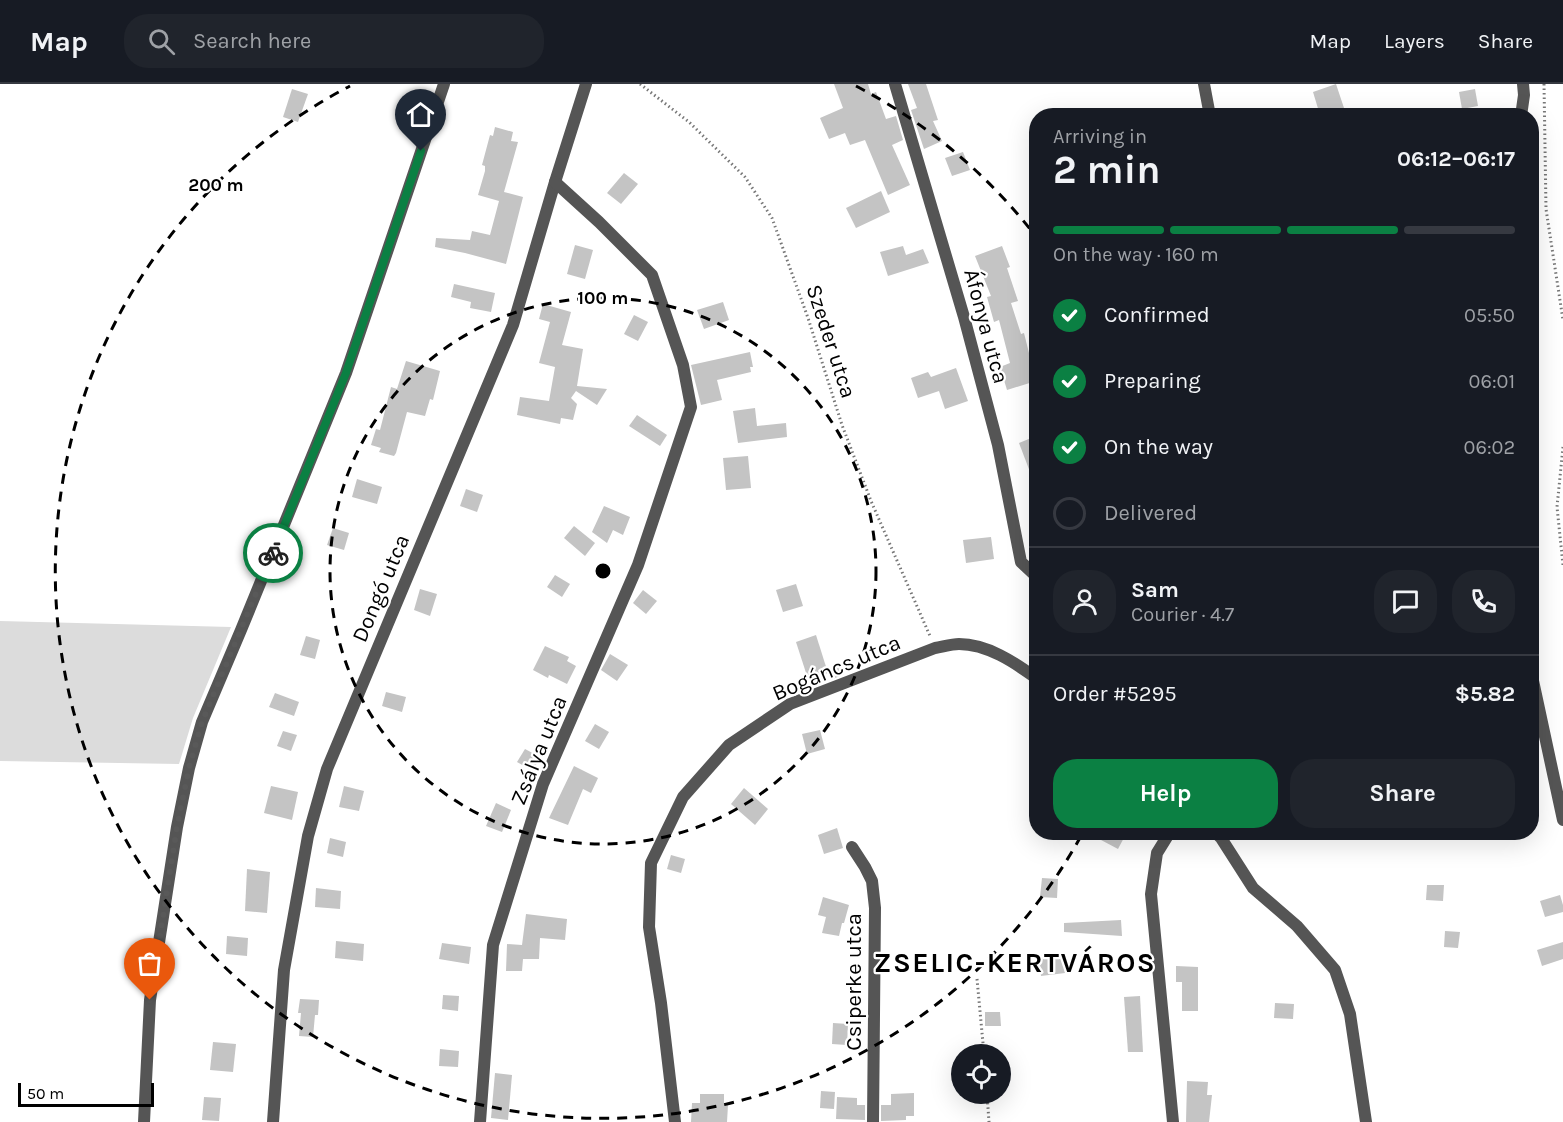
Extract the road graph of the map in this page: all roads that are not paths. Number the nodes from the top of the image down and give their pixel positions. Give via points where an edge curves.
1 (444, 84) edge
2 (586, 84) edge
3 (895, 84) edge
4 (1204, 84) edge
5 (1523, 84) edge
6 (1208, 108) edge
7 (1522, 108) edge
8 (555, 182) junction
9 (1029, 569) edge
10 (1029, 673) edge
11 (1539, 709) edge
12 (1563, 820) edge
13 (1165, 840) edge
14 (1222, 840) edge
15 (852, 848) dead end
16 (144, 1122) edge
17 (273, 1122) edge
18 (480, 1122) edge
19 (675, 1122) edge
20 (873, 1122) edge
21 (1173, 1122) edge
22 (1366, 1122) edge

1 - 16 street via 346,373 199,731 177,827 150,1000
2 - 8 street, Dongó utca
3 - 9 street, Áfonya utca via 998,445 1021,562
4 - 6 street
5 - 7 street
8 - 17 street, Dongó utca via 513,325 327,769 308,836 284,970
8 - 18 street, Zsálya utca via 652,275 683,365 692,407 639,565 543,784 493,945
10 - 19 street, Bogáncs utca via 986,648 958,644 935,648 790,704 729,745 683,797 651,863 650,884 649,927
11 - 12 street
13 - 21 street via 1157,853 1151,894
14 - 22 street via 1253,888 1298,926 1335,970 1350,1014
15 - 20 street, Csiperke utca via 872,881 875,908

